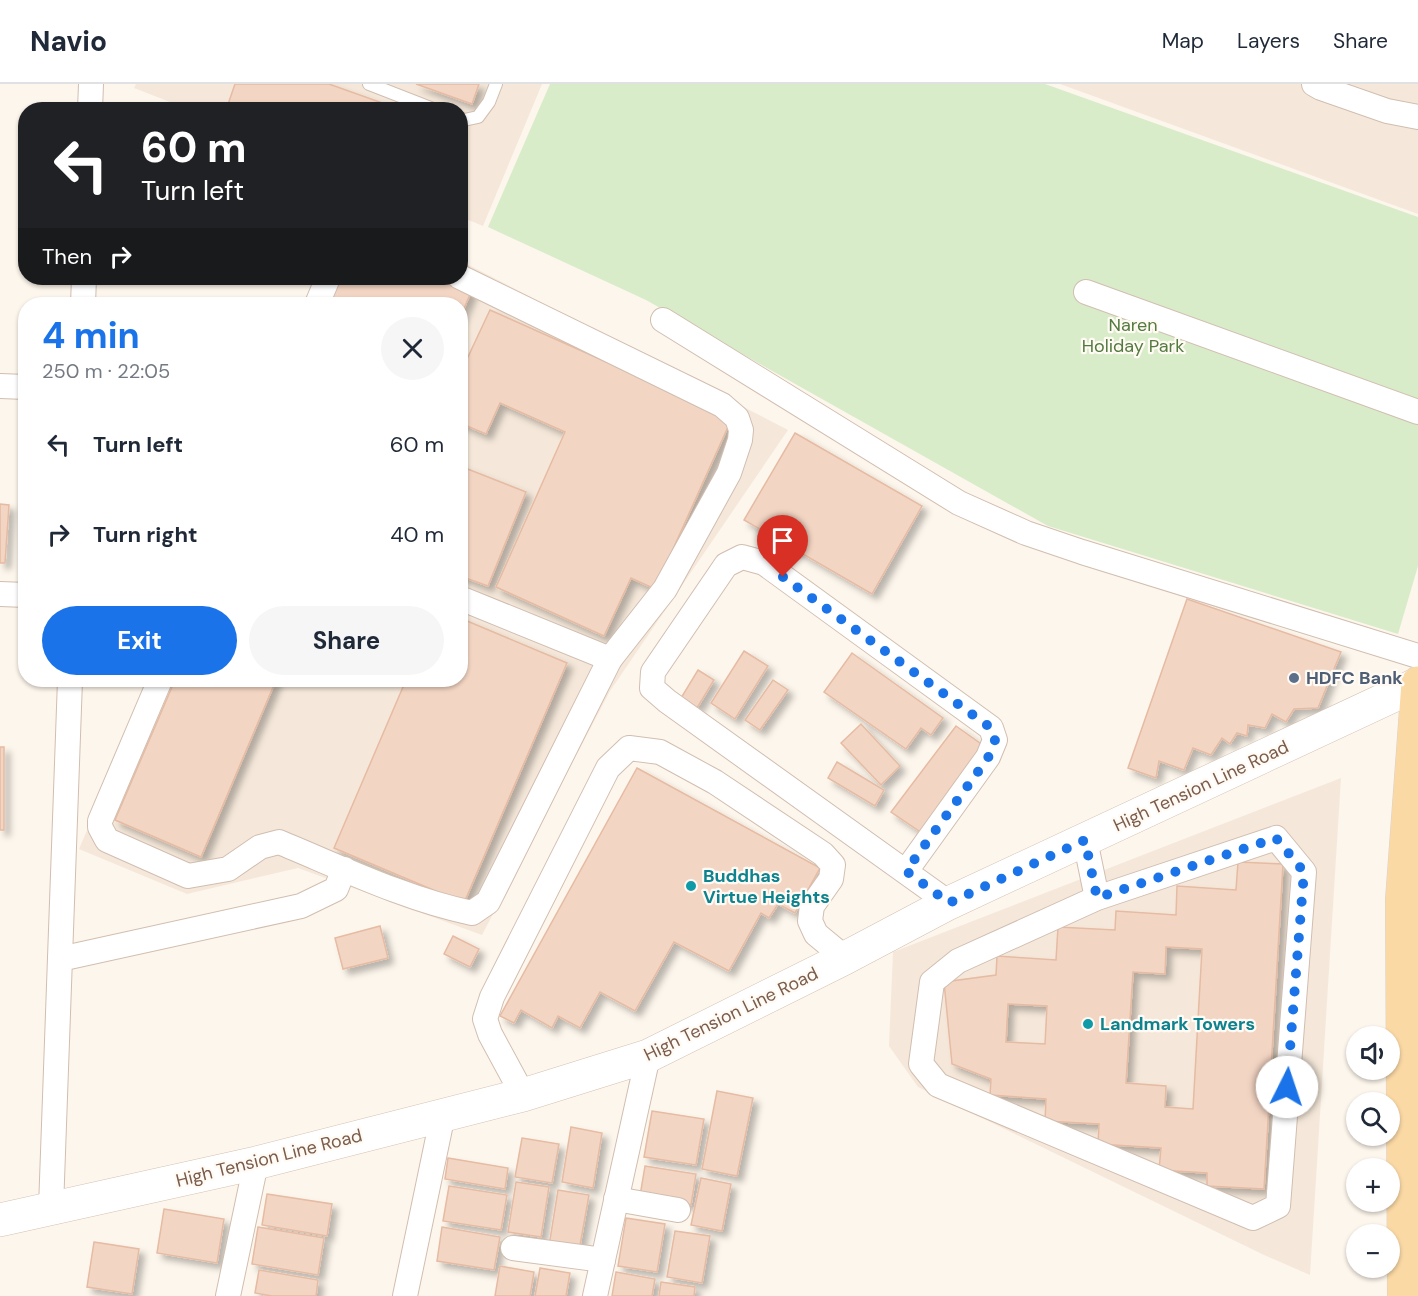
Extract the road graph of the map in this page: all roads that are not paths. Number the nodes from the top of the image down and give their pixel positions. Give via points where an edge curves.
1 (91, 84) edge
2 (369, 84) edge
3 (496, 84) edge
4 (1314, 84) edge
5 (90, 102) edge
6 (415, 102) edge
7 (1418, 117) edge
8 (468, 119) edge
9 (468, 281) edge
10 (1086, 292) dead end
11 (663, 320) dead end
12 (0, 386) edge
13 (18, 387) edge
14 (1418, 411) edge
15 (0, 594) edge
16 (18, 595) edge
17 (468, 601) edge
18 (1418, 656) edge
19 (609, 659) junction
20 (1418, 683) edge
21 (70, 687) edge
22 (157, 687) edge
23 (1085, 840) junction
24 (344, 869) junction
25 (906, 871) junction
26 (1097, 898) junction
27 (949, 903) junction
28 (845, 958) junction
29 (60, 959) junction
30 (648, 1056) junction
31 (523, 1095) junction
32 (443, 1114) junction
33 (256, 1162) junction
34 (616, 1199) junction
35 (51, 1208) junction
36 (678, 1210) dead end
37 (1411, 1217) edge
38 (0, 1220) edge
39 (513, 1248) dead end
40 (603, 1260) junction
41 (228, 1296) edge
42 (405, 1296) edge
43 (595, 1296) edge
44 (1404, 1296) edge

1 - 5 street
2 - 6 lane
3 - 8 lane via 478,117
4 - 7 street via 1387,111
9 - 19 street via 722,405 737,418 740,440 729,473 665,589
10 - 14 street
11 - 18 street via 959,503 1017,529
12 - 13 street
15 - 16 street
17 - 19 street
19 - 24 street via 488,902 472,913 453,909
20 - 23 main road, High Tension Line Road
20 - 37 main road via 1402,900
21 - 29 street
22 - 24 street via 100,821 107,840 188,876 228,869 260,847 279,842
23 - 26 street
23 - 27 main road, High Tension Line Road
24 - 29 street via 336,889 301,906
25 - 25 street via 652,688 652,672 726,565 742,557 764,563 991,728 995,740 988,758
25 - 27 street
26 - 26 street via 1276,838 1304,872 1278,1206 1253,1218 938,1085 921,1064 932,982 958,961
27 - 28 main road, High Tension Line Road
28 - 30 main road, High Tension Line Road
28 - 31 street via 816,934 810,921 812,906 831,879 832,865 823,854 715,782 660,752 629,748 609,768 492,997 485,1018
29 - 35 street
30 - 31 main road, High Tension Line Road
30 - 34 street
31 - 32 main road, High Tension Line Road
32 - 33 main road, High Tension Line Road
32 - 42 street
33 - 35 main road, High Tension Line Road
33 - 41 street
34 - 36 street
34 - 40 street
35 - 38 main road, High Tension Line Road
37 - 44 main road
39 - 40 street
40 - 43 street

